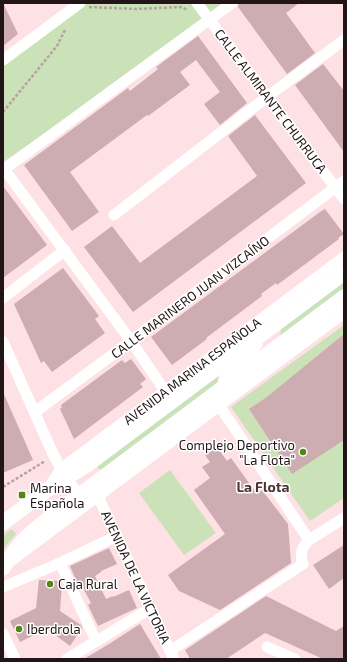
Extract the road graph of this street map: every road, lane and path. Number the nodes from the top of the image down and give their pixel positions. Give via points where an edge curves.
1 (232, 3) edge
2 (78, 5) edge
3 (193, 7) edge
4 (210, 20) junction
5 (67, 26) dead end
6 (344, 40) edge
7 (3, 60) edge
8 (267, 97) junction
9 (3, 112) edge
10 (3, 170) edge
11 (340, 184) edge
12 (344, 199) edge
13 (114, 215) dead end
14 (64, 250) junction
15 (344, 257) edge
16 (344, 273) edge
17 (344, 297) edge
18 (3, 298) edge
19 (344, 313) edge
20 (280, 321) junction
21 (131, 341) junction
22 (3, 342) edge
23 (222, 388) junction
24 (165, 391) junction
25 (219, 405) junction
26 (34, 412) junction
27 (54, 456) junction
28 (64, 473) junction
29 (3, 487) edge
30 (79, 495) junction
31 (98, 496) junction
32 (344, 518) edge
33 (3, 523) edge
34 (117, 536) junction
35 (309, 540) junction
36 (60, 563) junction
37 (4, 567) edge
38 (3, 587) edge
39 (151, 608) junction
40 (3, 634) edge
41 (96, 641) junction
42 (267, 647) dead end
43 (172, 655) edge
44 (15, 659) edge
45 (67, 659) edge
46 (295, 659) edge

1 - 4 street
2 - 3 path via 136,10
2 - 7 street
3 - 4 street, CALLE ALMIRANTE CHURRUCA
4 - 8 street, CALLE ALMIRANTE CHURRUCA
4 - 10 street
5 - 9 path via 57,46
6 - 8 street
8 - 11 street, CALLE ALMIRANTE CHURRUCA
8 - 13 street
10 - 14 street
11 - 12 street, CALLE ALMIRANTE CHURRUCA
11 - 21 street, CALLE MARINERO JUAN VIZCAÍNO
14 - 18 street
14 - 21 street
15 - 24 street, AVENIDA MARINA ESPAÑOLA
16 - 20 main road, AVENIDA MARINA ESPAÑOLA
17 - 23 main road, AVENIDA MARINA ESPAÑOLA
19 - 25 street, AVENIDA MARINA ESPAÑOLA
20 - 23 street, AVENIDA MARINA ESPAÑOLA via 226,374
20 - 28 main road, AVENIDA MARINA ESPAÑOLA via 87,465
21 - 24 street
21 - 26 street, CALLE MARINERO JUAN VIZCAÍNO
22 - 26 street
23 - 25 street, AVENIDA MARINA ESPAÑOLA
23 - 30 main road, AVENIDA MARINA ESPAÑOLA
24 - 28 street, AVENIDA MARINA ESPAÑOLA
25 - 31 street, AVENIDA MARINA ESPAÑOLA
25 - 35 street
26 - 27 street
27 - 28 street
27 - 29 path
28 - 30 street
28 - 33 main road, AVENIDA MARINA ESPAÑOLA via 47,490
30 - 37 main road, AVENIDA MARINA ESPAÑOLA via 30,534
31 - 34 street, AVENIDA DE LA VICTORIA
31 - 37 street, AVENIDA MARINA ESPAÑOLA
32 - 35 street
34 - 36 street
34 - 39 street, AVENIDA DE LA VICTORIA
35 - 43 street via 300,555 303,564
36 - 38 street
36 - 41 street
39 - 41 street
39 - 43 street, AVENIDA DE LA VICTORIA
40 - 44 street
41 - 45 street
42 - 46 street

